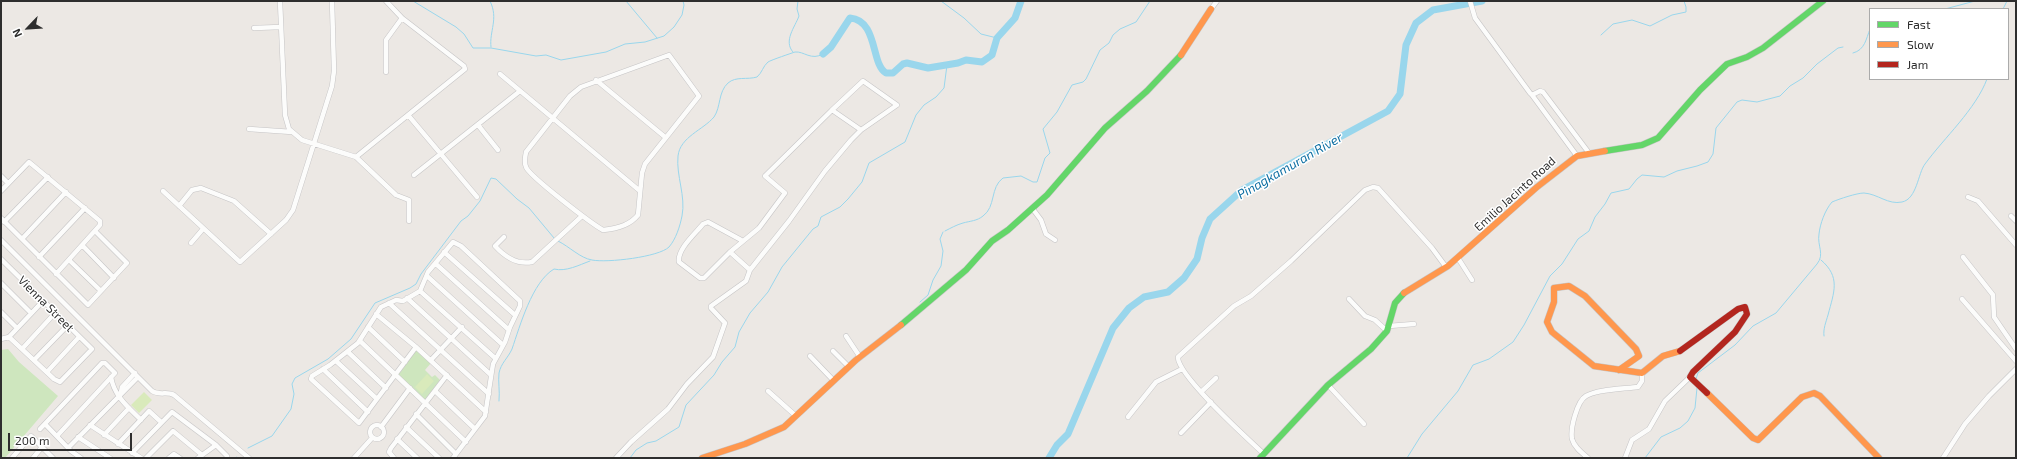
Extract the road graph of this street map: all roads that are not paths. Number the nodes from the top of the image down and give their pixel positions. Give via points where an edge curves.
1 (280, 1) edge
2 (332, 1) edge
3 (386, 1) edge
4 (1217, 1) edge
5 (1470, 1) edge
6 (1823, 1) edge
7 (1211, 9) joint
8 (402, 18) junction
9 (281, 27) junction
10 (254, 28) dead end
11 (386, 72) dead end
12 (500, 74) dead end
13 (596, 80) junction
14 (520, 91) junction
15 (1532, 94) junction
16 (832, 110) junction
17 (408, 115) junction
18 (553, 117) junction
19 (478, 125) junction
20 (249, 129) dead end
21 (861, 130) junction
22 (292, 132) junction
23 (665, 137) junction
24 (315, 145) junction
25 (498, 150) dead end
26 (1589, 153) junction
27 (441, 154) junction
28 (1577, 156) junction
29 (356, 157) junction
30 (414, 175) dead end
31 (1, 176) edge
32 (48, 176) junction
33 (8, 183) junction
34 (1, 191) edge
35 (163, 191) dead end
36 (640, 191) junction
37 (66, 192) junction
38 (477, 196) dead end
39 (1968, 197) dead end
40 (179, 206) junction
41 (85, 208) junction
42 (1032, 208) junction
43 (582, 216) junction
44 (2012, 216) dead end
45 (3, 220) edge
46 (409, 221) dead end
47 (2016, 221) edge
48 (204, 229) junction
49 (95, 231) junction
50 (271, 234) junction
51 (504, 237) dead end
52 (22, 239) junction
53 (1, 240) edge
54 (1055, 240) dead end
55 (744, 241) junction
56 (191, 244) dead end
57 (82, 245) junction
58 (2016, 245) edge
59 (444, 252) junction
60 (730, 252) junction
61 (39, 257) junction
62 (1963, 257) dead end
63 (1458, 258) junction
64 (1, 259) edge
65 (69, 260) junction
66 (436, 264) junction
67 (1446, 267) junction
68 (750, 270) junction
69 (56, 274) junction
70 (427, 276) junction
71 (114, 278) junction
72 (1472, 280) dead end
73 (1, 284) edge
74 (101, 291) junction
75 (420, 291) junction
76 (407, 298) junction
77 (1349, 299) dead end
78 (1962, 299) dead end
79 (42, 301) junction
80 (389, 303) junction
81 (1, 312) edge
82 (31, 313) junction
83 (55, 313) junction
84 (376, 314) junction
85 (515, 315) junction
86 (1414, 324) dead end
87 (67, 326) junction
88 (368, 327) junction
89 (17, 328) junction
90 (462, 328) junction
91 (1388, 329) junction
92 (508, 330) junction
93 (846, 336) dead end
94 (5, 338) edge
95 (80, 338) junction
96 (452, 338) junction
97 (360, 341) junction
98 (503, 345) junction
99 (416, 347) junction
100 (22, 349) junction
101 (441, 349) junction
102 (2016, 350) edge
103 (348, 352) junction
104 (833, 352) dead end
105 (810, 356) dead end
106 (495, 358) junction
107 (860, 358) junction
108 (34, 360) junction
109 (431, 360) junction
110 (336, 361) junction
111 (2016, 361) edge
112 (405, 362) junction
113 (849, 367) junction
114 (323, 369) junction
115 (2016, 369) edge
116 (1182, 370) junction
117 (1619, 370) junction
118 (47, 372) junction
119 (1642, 373) junction
120 (137, 375) junction
121 (396, 375) junction
122 (447, 375) junction
123 (491, 375) junction
124 (111, 377) junction
125 (1690, 377) junction
126 (1216, 378) dead end
127 (834, 381) junction
128 (1328, 385) junction
129 (386, 388) junction
130 (410, 388) junction
131 (435, 391) junction
132 (768, 391) dead end
133 (1201, 392) junction
134 (120, 394) junction
135 (489, 394) junction
136 (377, 399) junction
137 (425, 402) junction
138 (1211, 402) junction
139 (129, 408) junction
140 (368, 412) junction
141 (486, 412) junction
142 (416, 414) junction
143 (796, 416) junction
144 (1128, 417) dead end
145 (141, 420) junction
146 (161, 422) junction
147 (45, 424) junction
148 (1364, 424) dead end
149 (90, 425) junction
150 (381, 427) junction
151 (406, 427) junction
152 (40, 429) dead end
153 (475, 429) junction
154 (1181, 433) dead end
155 (104, 435) junction
156 (57, 436) junction
157 (78, 437) junction
158 (372, 438) junction
159 (397, 439) junction
160 (466, 442) junction
161 (118, 444) junction
162 (216, 445) junction
163 (42, 447) junction
164 (68, 448) junction
165 (132, 453) junction
166 (200, 456) edge
167 (455, 456) edge
168 (1262, 456) edge
169 (12, 458) edge
170 (33, 458) edge
171 (53, 458) edge
172 (81, 458) edge
173 (110, 458) edge
174 (141, 458) edge
175 (146, 458) edge
176 (170, 458) edge
177 (180, 458) edge
178 (227, 458) edge
179 (248, 458) edge
180 (354, 458) edge
181 (394, 458) edge
182 (417, 458) edge
183 (439, 458) edge
184 (616, 458) edge
185 (702, 458) edge
186 (1588, 458) edge
187 (1625, 458) edge
188 (1879, 458) edge
189 (1943, 458) edge

1 - 9 street
2 - 24 street via 334,71
3 - 8 street
4 - 7 street
5 - 15 street via 1475,18
6 - 26 street, Emilio Jacinto Road via 1763,48 1720,69 1658,138 1642,145
7 - 42 street via 1179,59 1105,128 1047,195
8 - 11 street via 386,40
8 - 17 street via 465,67
9 - 10 street
9 - 22 street via 284,115
12 - 14 street
13 - 18 street via 575,91
13 - 23 street
13 - 23 street via 671,56 699,96
14 - 18 street
14 - 19 street
15 - 26 street via 1542,92
15 - 28 street
16 - 21 street
16 - 21 street via 863,81 897,105
16 - 55 street via 766,176 785,193 759,228
17 - 27 street
17 - 29 street
18 - 36 street
18 - 43 street via 526,152 526,167 528,172
19 - 25 street
19 - 27 street
20 - 22 street
21 - 68 street via 825,171
22 - 24 street via 302,140
23 - 36 street via 645,164
24 - 29 street
24 - 50 street via 293,210
26 - 28 street, Emilio Jacinto Road
27 - 30 street
27 - 38 street
28 - 63 street, Emilio Jacinto Road via 1537,187
29 - 46 street via 396,195 409,200
31 - 33 street
32 - 33 street via 28,162
32 - 37 street
32 - 45 street
33 - 34 street
35 - 40 street
36 - 43 street via 638,215 634,220 603,230
37 - 41 street
37 - 52 street
39 - 58 street via 1978,201
40 - 48 street
40 - 50 street via 192,190 201,188 234,201
41 - 49 street via 101,222
41 - 61 street
42 - 54 street via 1042,220 1046,234
42 - 107 street via 992,241 966,270
43 - 51 street via 532,262 526,263 506,257 495,246
44 - 47 street
45 - 52 street
48 - 50 street via 240,262
48 - 56 street
49 - 57 street
49 - 71 street via 126,262
52 - 61 street
53 - 120 street
55 - 60 street
55 - 60 street via 708,222 703,224 685,246 679,262 700,278 704,278
57 - 65 street
57 - 71 street
59 - 66 street
59 - 85 street
59 - 85 street via 453,242 461,246 520,301
60 - 68 street
61 - 69 street
62 - 102 street via 1993,295 1994,317
63 - 67 street, Emilio Jacinto Road
63 - 72 street
64 - 79 street, Vienna Street
65 - 69 street
65 - 74 street
66 - 70 street
66 - 92 street
67 - 91 street, Emilio Jacinto Road via 1400,295 1395,303
67 - 116 street via 1378,188 1365,190 1291,261 1251,296 1234,306 1178,358
68 - 184 street via 746,281 711,308 725,323 713,358 687,384 668,410
69 - 74 street via 87,304
70 - 75 street
70 - 98 street
71 - 74 street
73 - 82 street
75 - 76 street
75 - 90 street
76 - 80 street
76 - 96 street
77 - 91 street via 1365,316
78 - 111 street
79 - 82 street
79 - 83 street, Vienna Street
80 - 84 street
80 - 101 street
81 - 89 street
82 - 89 street
83 - 87 street, Vienna Street
83 - 100 street
84 - 88 street
84 - 99 street
85 - 92 street
86 - 91 street
87 - 95 street, Vienna Street
87 - 108 street
88 - 97 street
88 - 112 street
89 - 94 street
90 - 96 street
90 - 106 street
91 - 128 street, Emilio Jacinto Road via 1371,350
92 - 98 street
93 - 107 street
94 - 100 street
95 - 118 street
95 - 118 street, Vienna Street via 92,350 62,381 56,380
96 - 101 street
96 - 123 street
97 - 103 street
97 - 121 street
98 - 106 street
99 - 109 street
99 - 112 street
100 - 108 street
101 - 109 street
101 - 135 street
103 - 110 street
103 - 129 street
104 - 113 street
105 - 127 street
106 - 123 street
107 - 113 street
108 - 118 street
109 - 122 street
110 - 114 street
110 - 136 street
112 - 121 street
113 - 127 street
114 - 140 street
114 - 140 street via 312,376 314,383 355,421 361,421
115 - 189 street via 1965,424
116 - 133 street
116 - 144 street via 1156,382
117 - 117 street via 1594,366 1552,332 1547,322 1554,302 1554,288 1566,286 1578,291 1636,349 1639,356
117 - 119 street
119 - 125 street via 1663,356 1684,350 1742,306 1745,307 1747,314 1735,332
119 - 186 street via 1642,381 1638,387 1592,394 1582,399 1578,405 1572,439
120 - 134 street
120 - 179 street via 155,393 174,395
121 - 129 street
121 - 130 street
122 - 131 street
122 - 141 street
123 - 135 street
124 - 134 street
124 - 147 street via 115,373 114,370 103,362
124 - 156 street
125 - 187 street via 1665,401 1649,429 1632,440
125 - 188 street via 1758,440 1802,397 1814,393 1820,396
126 - 133 street
127 - 143 street
128 - 148 street
128 - 168 street, Emilio Jacinto Road
129 - 136 street
130 - 137 street
130 - 150 street
131 - 137 street
131 - 153 street
132 - 143 street
133 - 138 street
134 - 139 street
134 - 149 street
135 - 141 street
136 - 140 street
137 - 142 street
137 - 160 street
138 - 154 street
138 - 168 street
139 - 145 street
139 - 155 street
141 - 153 street
142 - 151 street
142 - 167 street
143 - 185 street via 784,427 745,444
145 - 146 street via 150,411
145 - 161 street
146 - 162 street via 170,412 174,412
146 - 165 street
147 - 152 street
147 - 156 street
149 - 155 street
149 - 157 street
150 - 158 street via 375,426 370,429
150 - 158 street via 384,433 382,437
151 - 159 street
151 - 183 street
153 - 160 street
155 - 161 street
156 - 164 street
157 - 164 street
157 - 173 street
158 - 180 street
159 - 181 street via 389,452
159 - 182 street
160 - 167 street
161 - 165 street
162 - 166 street
162 - 178 street
163 - 169 street via 31,436
163 - 170 street
163 - 171 street
164 - 172 street
165 - 174 street
166 - 175 street via 173,431
176 - 177 street via 174,454

